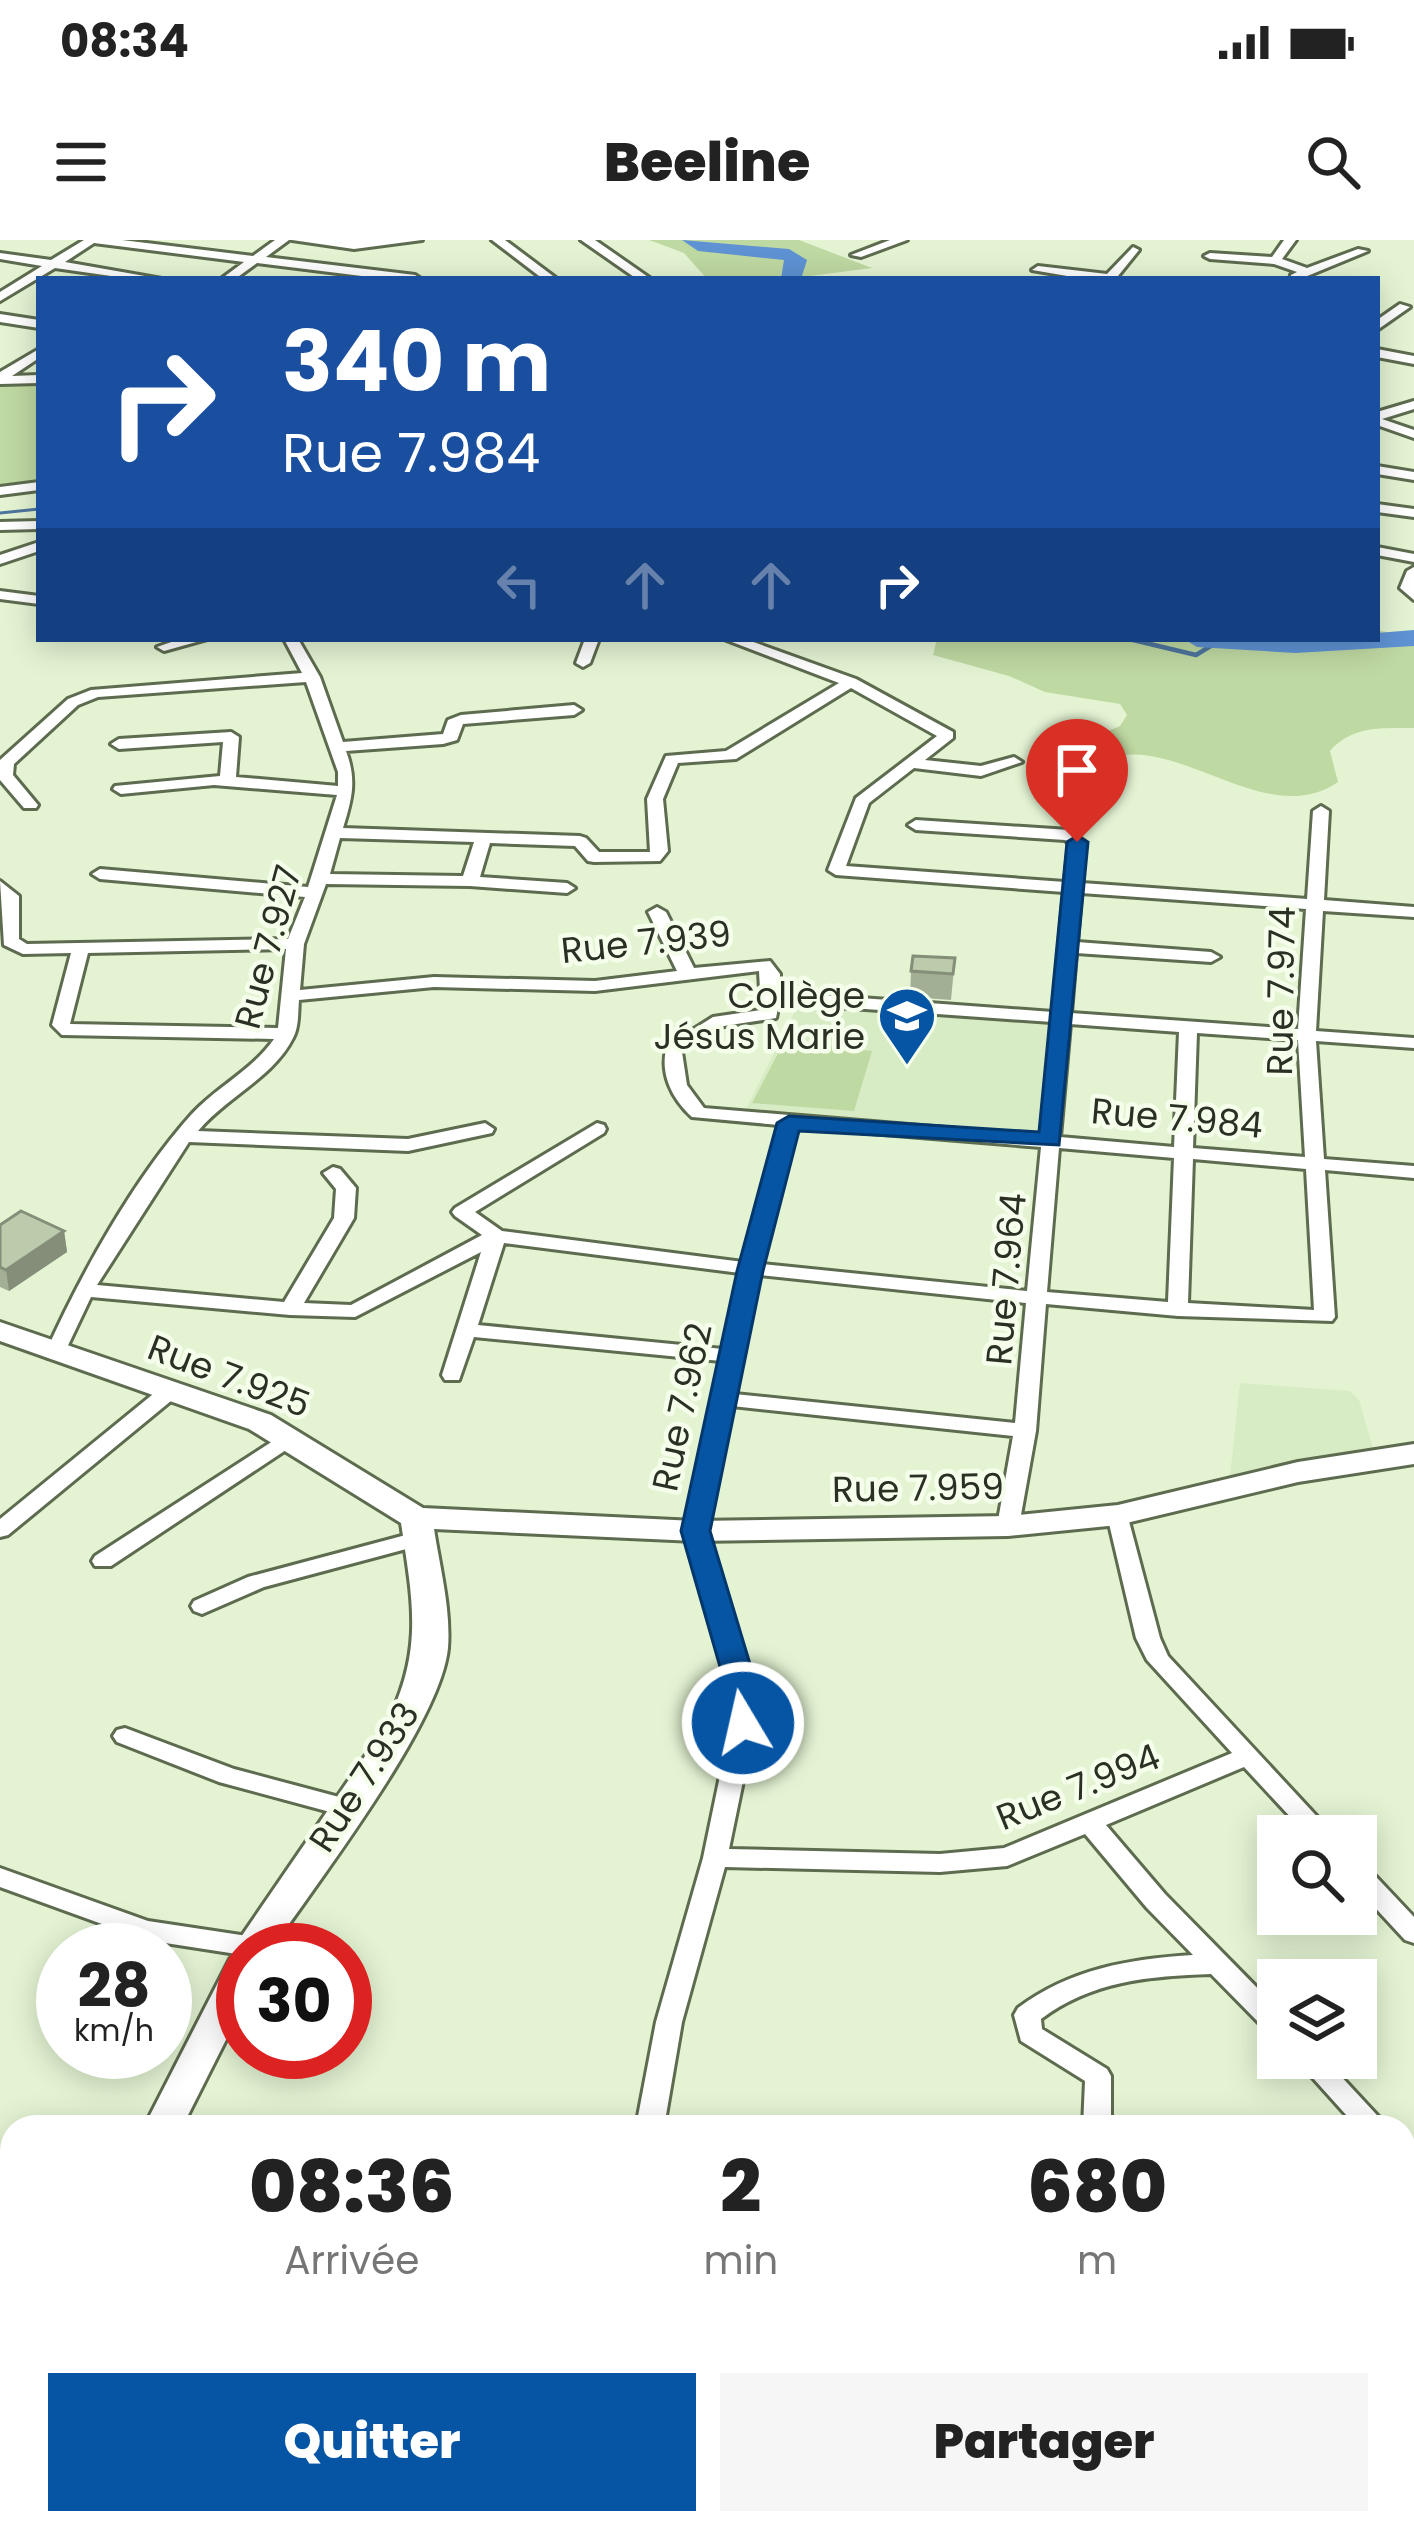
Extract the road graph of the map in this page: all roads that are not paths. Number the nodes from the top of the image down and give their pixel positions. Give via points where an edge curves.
1 (93, 240) edge
2 (283, 240) edge
3 (298, 240) edge
4 (410, 240) edge
5 (498, 240) edge
6 (587, 240) edge
7 (902, 240) edge
8 (1289, 240) edge
9 (1133, 250) dead end
10 (1362, 251) dead end
11 (0, 256) edge
12 (857, 256) dead end
13 (1210, 256) dead end
14 (1275, 260) junction
15 (253, 262) junction
16 (51, 264) junction
17 (1038, 269) dead end
18 (1307, 272) junction
19 (135, 276) edge
20 (232, 276) edge
21 (389, 276) edge
22 (417, 276) edge
23 (547, 276) edge
24 (640, 276) edge
25 (1090, 276) edge
26 (1115, 276) edge
27 (1297, 276) edge
28 (4, 291) edge
29 (36, 294) edge
30 (1404, 307) dead end
31 (0, 318) edge
32 (36, 324) edge
33 (1380, 324) edge
34 (0, 353) edge
35 (36, 355) edge
36 (0, 379) edge
37 (36, 379) edge
38 (1414, 405) edge
39 (1380, 418) edge
40 (1380, 420) edge
41 (1414, 434) edge
42 (1380, 470) edge
43 (1414, 476) edge
44 (36, 486) edge
45 (0, 491) edge
46 (1380, 508) edge
47 (1414, 513) edge
48 (36, 525) edge
49 (0, 526) edge
50 (36, 547) edge
51 (1380, 552) edge
52 (1414, 558) edge
53 (0, 560) edge
54 (1414, 572) edge
55 (0, 591) edge
56 (1414, 596) edge
57 (36, 599) edge
58 (186, 642) edge
59 (293, 642) edge
60 (591, 642) edge
61 (739, 642) edge
62 (164, 647) dead end
63 (583, 663) dead end
64 (312, 677) junction
65 (851, 682) junction
66 (574, 710) dead end
67 (119, 744) dead end
68 (339, 746) junction
69 (1014, 762) dead end
70 (910, 763) junction
71 (228, 781) junction
72 (121, 789) dead end
73 (346, 791) junction
74 (30, 805) dead end
75 (1321, 811) dead end
76 (916, 825) dead end
77 (333, 833) junction
78 (484, 837) junction
79 (100, 874) dead end
80 (470, 880) junction
81 (0, 886) edge
82 (317, 886) junction
83 (567, 889) dead end
84 (1074, 890) junction
85 (1316, 906) junction
86 (657, 912) dead end
87 (1414, 912) edge
88 (295, 944) junction
89 (81, 947) junction
90 (1068, 947) junction
91 (1211, 957) dead end
92 (686, 971) junction
93 (289, 996) junction
94 (773, 998) junction
95 (1061, 1018) junction
96 (1188, 1027) junction
97 (287, 1034) junction
98 (1307, 1036) junction
99 (1414, 1043) edge
100 (789, 1123) junction
101 (597, 1129) dead end
102 (485, 1130) dead end
103 (184, 1136) junction
104 (1050, 1140) junction
105 (1180, 1152) junction
106 (1317, 1164) junction
107 (1414, 1172) edge
108 (333, 1173) dead end
109 (496, 1236) junction
110 (750, 1271) junction
111 (84, 1290) junction
112 (1038, 1298) junction
113 (290, 1309) junction
114 (1178, 1310) junction
115 (466, 1330) junction
116 (0, 1331) edge
117 (55, 1354) junction
118 (733, 1356) junction
119 (452, 1375) dead end
120 (170, 1391) junction
121 (724, 1399) junction
122 (1025, 1431) junction
123 (290, 1437) junction
124 (1414, 1454) edge
125 (1118, 1515) junction
126 (1009, 1526) junction
127 (417, 1529) junction
128 (0, 1530) edge
129 (695, 1531) junction
130 (103, 1561) dead end
131 (202, 1606) dead end
132 (125, 1736) dead end
133 (1247, 1756) junction
134 (345, 1807) junction
135 (1302, 1815) edge
136 (1090, 1823) junction
137 (716, 1858) junction
138 (0, 1877) edge
139 (1377, 1893) edge
140 (271, 1923) edge
141 (1414, 1933) edge
142 (216, 1947) edge
143 (1217, 1964) junction
144 (1257, 2005) edge
145 (216, 2023) edge
146 (1328, 2079) edge
147 (170, 2115) edge
148 (652, 2115) edge
149 (1097, 2115) edge
150 (1363, 2115) edge

1 - 15 street
1 - 16 street
2 - 15 street
3 - 4 street
4 - 22 street
5 - 23 street
6 - 24 street
7 - 12 street
8 - 14 street
9 - 26 street
10 - 18 street
11 - 16 street
13 - 14 street
14 - 18 street
15 - 20 street
15 - 21 street
16 - 19 street
16 - 28 street
17 - 25 street
18 - 27 street
28 - 29 street
30 - 33 street
31 - 32 street
34 - 35 street
35 - 36 street
36 - 37 street
38 - 39 street
40 - 41 street
42 - 43 street
44 - 45 street
46 - 47 street
48 - 49 street
50 - 53 street
51 - 52 street
54 - 56 street
55 - 57 street
58 - 62 street
59 - 64 street, Rue 7.927
60 - 63 street
61 - 65 street
64 - 68 street, Rue 7.927
64 - 74 street via 83,698 6,763 5,776
65 - 70 street via 947,735
65 - 78 street via 730,756 672,758 655,799 654,857 594,857 580,841
66 - 68 street via 460,719 442,739
67 - 71 street via 231,737
68 - 73 street, Rue 7.927
69 - 70 street via 981,771
70 - 84 street via 862,801 836,870
71 - 72 street
71 - 73 street
73 - 77 street, Rue 7.927
75 - 85 street, Rue 7.974
76 - 84 street, Rue 7.964 via 1069,836 1077,842
77 - 78 street
77 - 82 street, Rue 7.927
78 - 80 street
79 - 82 street
80 - 82 street
80 - 83 street
81 - 89 street via 11,896 15,946
82 - 88 street, Rue 7.927
84 - 85 street
84 - 90 street, Rue 7.964
85 - 87 street
85 - 98 street, Rue 7.974
86 - 92 street
88 - 89 street
88 - 93 street, Rue 7.927
89 - 97 street via 61,1025 68,1031
90 - 91 street
90 - 95 street, Rue 7.964
92 - 93 street, Rue 7.939 via 595,986 434,982
92 - 94 street, Rue 7.939 via 764,965
93 - 97 street, Rue 7.927
94 - 95 street
94 - 100 street, Rue 7.984 via 770,1014 709,1025 671,1056 687,1106 699,1113
95 - 96 street
95 - 104 street, Rue 7.964
96 - 98 street
96 - 105 street
97 - 103 street, Rue 7.927
98 - 99 street
98 - 106 street, Rue 7.974
100 - 104 street, Rue 7.984
100 - 110 street, Rue 7.962
101 - 109 street via 462,1212
102 - 103 street via 408,1145
103 - 111 street, Rue 7.927
104 - 105 street, Rue 7.984
104 - 112 street, Rue 7.964
105 - 106 street, Rue 7.984
105 - 114 street
106 - 107 street, Rue 7.984
106 - 114 street, Rue 7.974 via 1324,1316
108 - 113 street via 346,1188 344,1218
109 - 110 street
109 - 113 street via 355,1312
109 - 115 street
110 - 112 street
110 - 118 street, Rue 7.962
111 - 113 street
111 - 117 street, Rue 7.927
112 - 114 street
112 - 122 street, Rue 7.964
115 - 118 street
115 - 119 street
116 - 117 street, Rue 7.925
117 - 120 street, Rue 7.925
118 - 121 street, Rue 7.962
120 - 123 street, Rue 7.925
120 - 128 street
121 - 122 street
121 - 129 street, Rue 7.962
122 - 126 street, Rue 7.964
123 - 127 street, Rue 7.925
123 - 130 street
124 - 125 street, Rue 7.959
125 - 126 street, Rue 7.959
125 - 133 street via 1159,1660
126 - 129 street, Rue 7.959
127 - 129 street, Rue 7.959
127 - 131 street
127 - 134 street, Rue 7.933 via 431,1650 421,1690
129 - 137 street, Rue 7.962 via 740,1684 743,1723
132 - 134 street via 228,1776
133 - 135 street
133 - 136 street, Rue 7.994
134 - 140 street, Rue 7.933
136 - 137 street, Rue 7.994 via 980,1862
136 - 143 street
137 - 148 street, Rue 7.962 via 669,2022
138 - 142 street via 58,1903
139 - 141 street
143 - 144 street
143 - 149 street via 1120,1972 1053,1994 1027,2015 1030,2033 1099,2076
145 - 147 street, Rue 7.933
146 - 150 street

